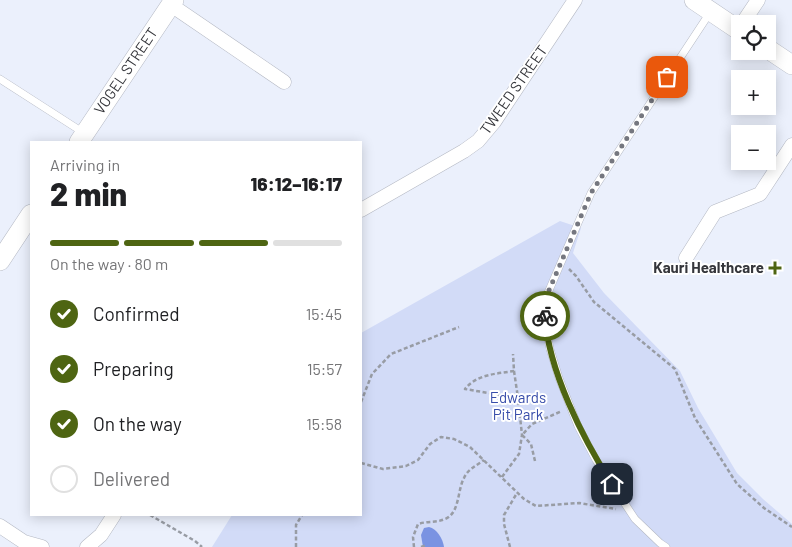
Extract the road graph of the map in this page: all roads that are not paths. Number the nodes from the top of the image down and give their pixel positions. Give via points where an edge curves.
1 (575, 0) edge
2 (694, 0) edge
3 (758, 0) edge
4 (172, 2) edge
5 (711, 11) junction
6 (748, 15) edge
7 (731, 23) edge
8 (776, 54) edge
9 (792, 65) edge
10 (0, 79) edge
11 (284, 82) dead end
12 (82, 138) edge
13 (792, 145) edge
14 (362, 209) edge
15 (30, 215) edge
16 (5, 250) edge
17 (686, 258) dead end
18 (544, 302) junction
19 (526, 319) dead end
20 (113, 516) edge
21 (0, 526) edge
22 (42, 547) edge
23 (87, 547) edge
24 (666, 547) edge

1 - 14 street, TWEED STREET via 494,122 478,140
2 - 5 main road
3 - 6 street
4 - 11 street
4 - 12 main road, VOGEL STREET
5 - 7 main road
5 - 18 lane via 591,193
8 - 9 main road
10 - 12 lane
13 - 17 street via 760,194 715,212
15 - 16 main road
18 - 19 lane
18 - 24 lane via 550,349 578,426 596,460 635,518
20 - 23 street via 101,535
21 - 22 street via 24,542

